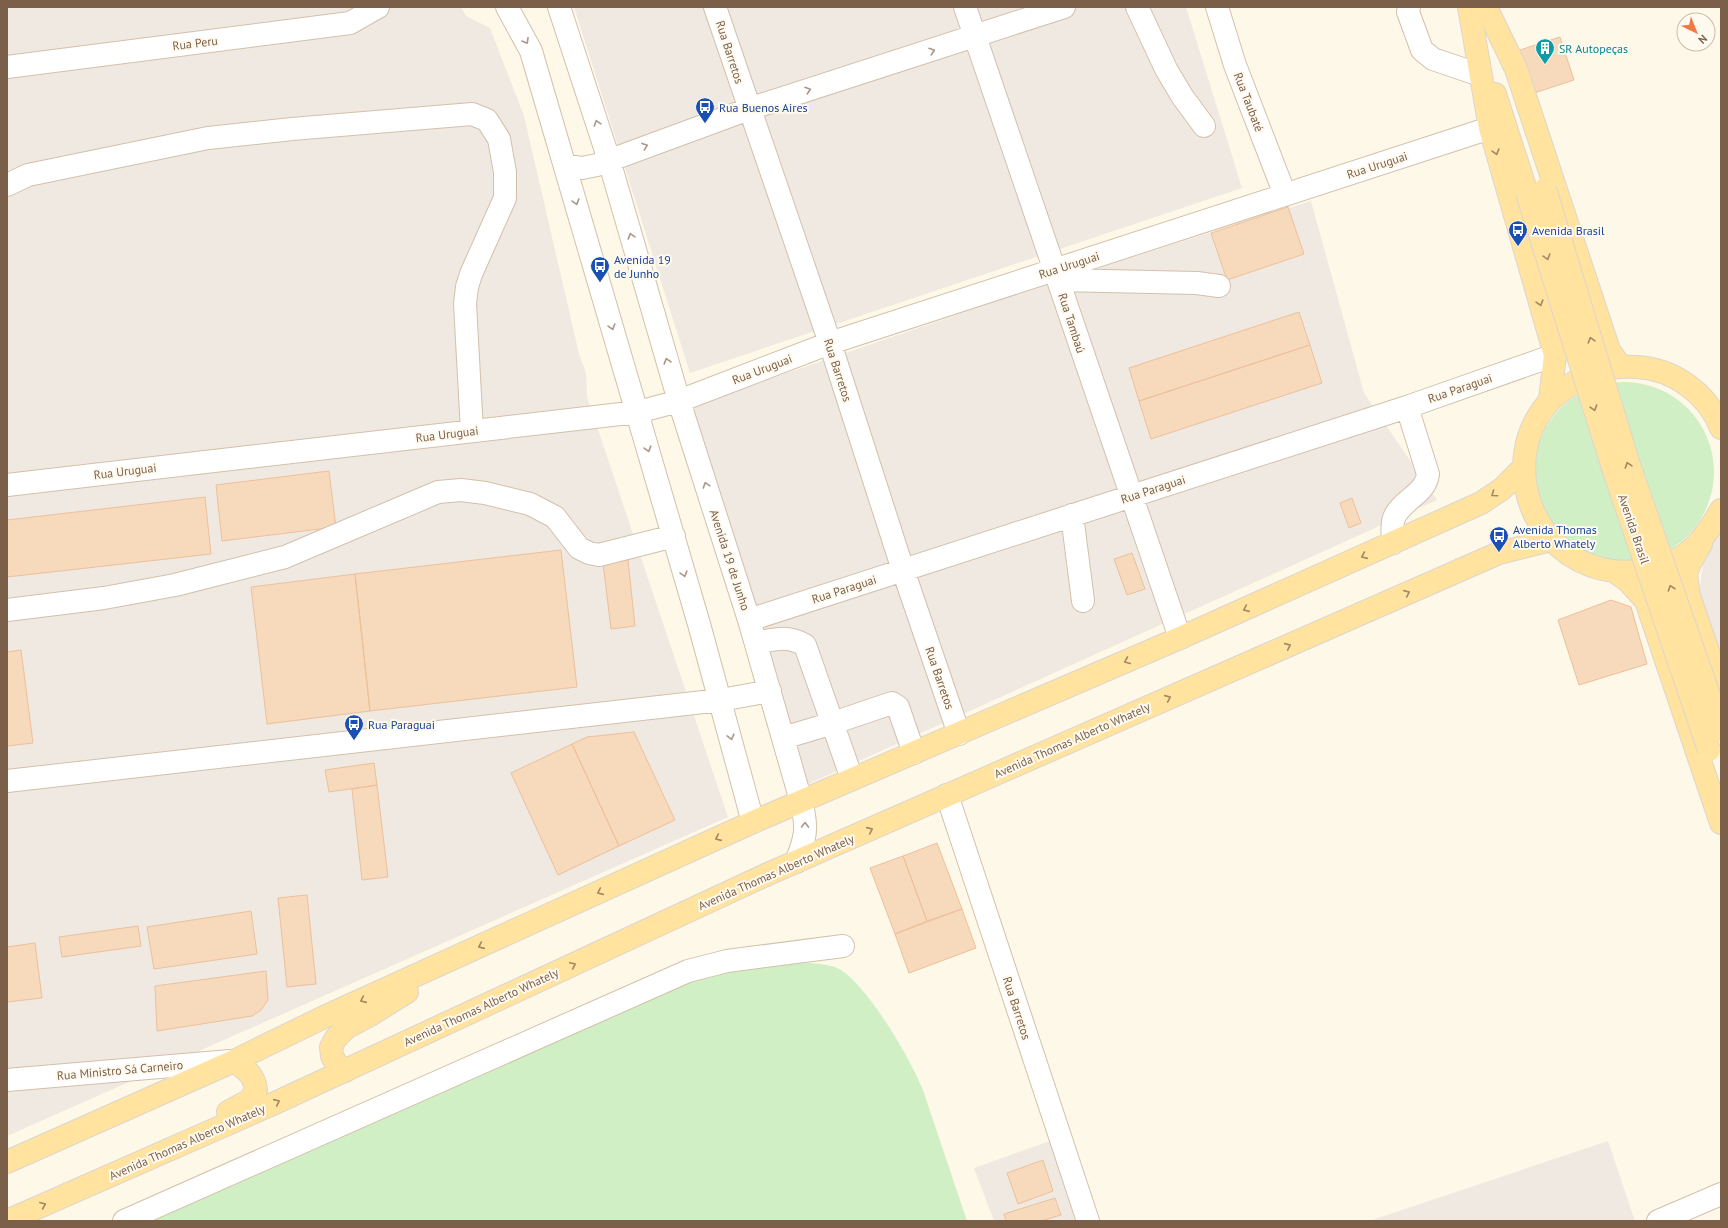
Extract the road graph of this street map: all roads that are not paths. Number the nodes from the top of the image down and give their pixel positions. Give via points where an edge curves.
1 (378, 7) edge
2 (507, 7) edge
3 (559, 7) edge
4 (715, 7) edge
5 (965, 7) edge
6 (1064, 7) edge
7 (1137, 7) edge
8 (1217, 7) edge
9 (1409, 7) edge
10 (1478, 11) edge
11 (974, 37) junction
12 (7, 67) edge
13 (1480, 75) junction
14 (749, 109) junction
15 (1204, 126) dead end
16 (1490, 128) junction
17 (609, 160) junction
18 (565, 165) junction
19 (7, 185) edge
20 (1536, 191) junction
21 (1285, 195) junction
22 (1057, 275) junction
23 (1219, 286) dead end
24 (830, 343) junction
25 (1555, 355) junction
26 (1620, 366) junction
27 (1550, 400) junction
28 (679, 401) junction
29 (1407, 407) junction
30 (638, 412) junction
31 (1720, 420) edge
32 (472, 431) junction
33 (1524, 468) junction
34 (7, 485) edge
35 (1130, 496) junction
36 (1721, 510) edge
37 (1072, 515) junction
38 (1710, 530) junction
39 (674, 536) junction
40 (1551, 540) junction
41 (1393, 543) junction
42 (903, 570) junction
43 (1615, 572) junction
44 (1083, 601) dead end
45 (7, 610) edge
46 (749, 620) junction
47 (1180, 638) junction
48 (756, 643) junction
49 (1721, 688) edge
50 (770, 691) junction
51 (721, 700) junction
52 (833, 723) junction
53 (1721, 730) edge
54 (959, 734) junction
55 (783, 738) junction
56 (914, 753) junction
57 (852, 780) junction
58 (7, 781) edge
59 (1721, 788) edge
60 (946, 795) junction
61 (801, 801) junction
62 (753, 822) junction
63 (1721, 823) edge
64 (796, 862) junction
65 (843, 946) dead end
66 (452, 960) junction
67 (234, 1061) junction
68 (345, 1071) junction
69 (7, 1080) edge
70 (163, 1153) junction
71 (7, 1162) edge
72 (1721, 1194) edge
73 (7, 1221) edge
74 (124, 1221) edge
75 (1088, 1221) edge
76 (1658, 1221) edge

1 - 12 street, Rua Peru via 350,23
2 -> 18 street via 531,51
17 -> 3 street, Avenida 19 de Junho
4 - 14 street, Rua Barretos
5 - 11 street, Rua Tambaú
6 - 11 street
7 - 15 street via 1166,69
8 - 21 street, Rua Taubaté via 1235,64
9 - 13 street via 1408,12 1422,50 1426,54 1433,59
10 - 13 main road
10 - 20 main road, Avenida Brasil
10 - 26 main road via 1516,69 1609,350
14 -> 11 street
11 - 22 street, Rua Tambaú
13 - 16 main road
17 -> 14 street
14 - 24 street, Rua Barretos
16 - 21 street, Rua Uruguai
16 -> 25 main road
17 - 18 street via 591,167
28 -> 17 street, Avenida 19 de Junho
18 -> 30 street
19 - 32 street via 28,175 208,138 472,114 487,120 499,139 505,172 505,198 467,288 465,304
53 -> 20 main road, Avenida Brasil, bridge
20 -> 59 main road, Avenida Brasil, bridge via 1613,468
21 - 22 street, Rua Uruguai
22 - 23 street
22 - 24 street, Rua Uruguai
22 - 35 street, Rua Tambaú
24 - 28 street, Rua Uruguai
24 - 42 street, Rua Barretos
25 - 27 main road
25 - 29 street, Rua Paraguai
26 - 27 main road via 1592,372 1570,384
26 - 31 main road via 1649,368 1676,377 1699,394
27 - 33 main road via 1536,420 1529,438
28 - 30 street, Rua Uruguai
46 -> 28 street, Avenida 19 de Junho
29 - 35 street, Rua Paraguai
29 - 41 street via 1428,480 1398,510 1393,519
30 - 32 street, Rua Uruguai
30 -> 39 street
32 - 34 street, Rua Uruguai
33 - 40 main road via 1526,494 1536,518
33 -> 41 main road via 1502,489 1481,503
35 - 37 street, Rua Paraguai
35 - 47 street, Rua Tambaú
36 - 38 main road
37 - 42 street, Rua Paraguai
37 - 44 street
38 - 43 main road via 1692,549 1668,564 1642,571
38 - 49 main road via 1686,574 1688,596
39 - 45 street via 599,555 579,548 555,517 530,504 486,493 461,490 438,492 285,557 161,588
39 -> 51 street
40 - 43 main road via 1569,555 1591,566
60 -> 40 main road, Avenida Thomas Alberto Whately via 1499,553
41 -> 47 main road
42 - 46 street, Rua Paraguai
42 - 54 street, Rua Barretos
43 - 63 main road via 1628,581 1646,601
46 - 48 street, Avenida 19 de Junho
47 -> 54 main road
48 - 50 street, Avenida 19 de Junho
48 - 52 street via 782,638 805,645
50 - 51 street
50 - 55 street, Avenida 19 de Junho
51 - 58 street
51 -> 62 street
52 - 55 street
52 - 56 street via 892,703 898,707
52 - 57 street
54 - 56 main road
55 - 61 street, Avenida 19 de Junho
56 - 57 main road
57 - 61 main road
64 -> 60 main road, Avenida Thomas Alberto Whately
60 - 75 street, Rua Barretos
61 - 62 main road
64 -> 61 street, Avenida 19 de Junho via 805,840 805,817
62 -> 66 main road
68 -> 64 main road, Avenida Thomas Alberto Whately
65 - 74 street via 727,960 688,971
66 -> 67 main road
66 - 68 main road via 402,996 346,1028 336,1038 331,1048 332,1056
67 - 69 street, Rua Ministro Sá Carneiro
67 - 70 main road via 255,1079 256,1090 250,1100 210,1122
67 - 71 main road
70 -> 68 main road, Avenida Thomas Alberto Whately
73 -> 70 main road, Avenida Thomas Alberto Whately
72 - 76 street

